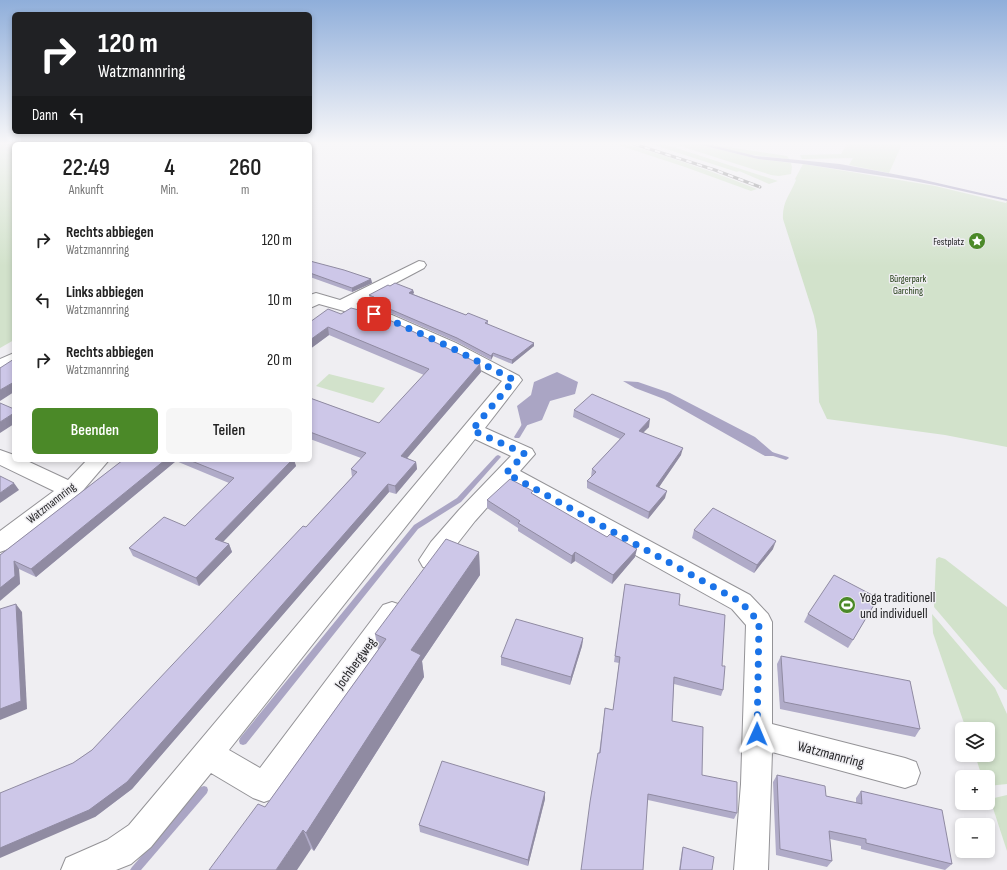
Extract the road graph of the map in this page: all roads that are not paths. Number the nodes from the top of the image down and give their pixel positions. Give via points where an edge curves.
1 (419, 265) dead end
2 (312, 301) edge
3 (341, 306) junction
4 (12, 359) edge
5 (0, 366) edge
6 (472, 430) junction
7 (0, 456) edge
8 (12, 462) edge
9 (13, 462) edge
10 (97, 462) edge
11 (506, 473) junction
12 (71, 490) junction
13 (0, 543) edge
14 (757, 734) junction
15 (208, 755) junction
16 (905, 773) dead end
17 (78, 870) edge
18 (751, 870) edge

1 - 3 street
2 - 3 street via 316,298
3 - 6 street via 386,318 514,380
4 - 5 street
6 - 11 street via 525,454
6 - 15 street
7 - 8 street
9 - 12 street
10 - 12 street, Watzmannring
11 - 14 street via 741,602 759,622
11 - 15 street, Jochbergweg via 465,516 264,787
12 - 13 street, Watzmannring
14 - 16 street, Watzmannring
14 - 18 street
15 - 17 street via 140,836 120,852

